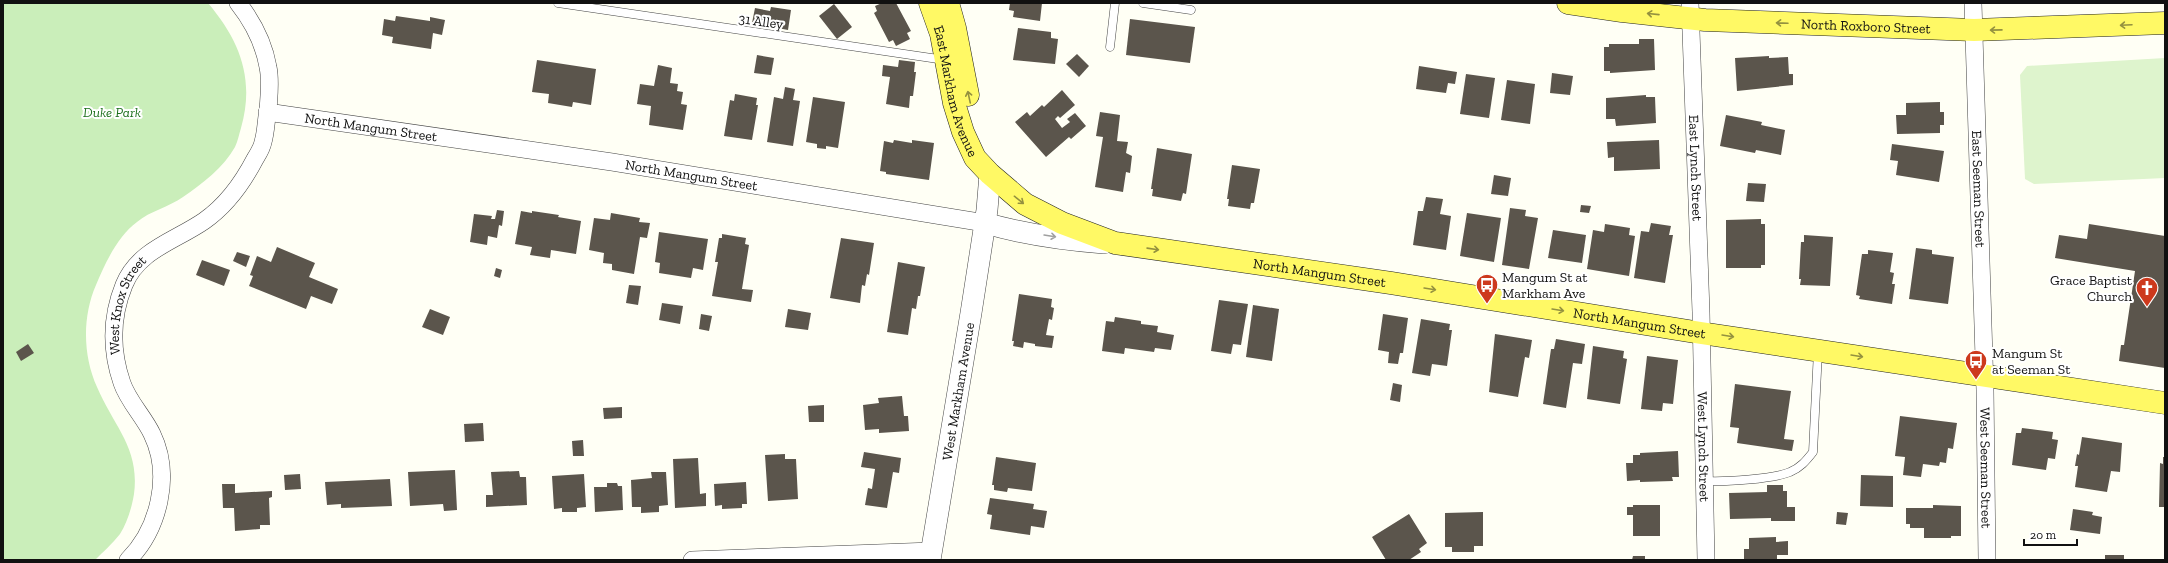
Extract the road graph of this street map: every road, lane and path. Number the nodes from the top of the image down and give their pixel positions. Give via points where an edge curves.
1 (238, 3) edge
2 (558, 3) edge
3 (930, 3) edge
4 (948, 3) edge
5 (1115, 3) edge
6 (1143, 3) edge
7 (1568, 3) edge
8 (1973, 3) edge
9 (1191, 10) dead end
10 (1691, 11) edge
11 (2165, 23) edge
12 (1974, 30) junction
13 (1110, 47) dead end
14 (954, 59) junction
15 (267, 112) junction
16 (990, 174) junction
17 (985, 223) junction
18 (1115, 243) junction
19 (1701, 333) junction
20 (1818, 350) junction
21 (1984, 376) junction
22 (2165, 403) edge
23 (1706, 481) junction
24 (931, 555) edge
25 (128, 560) edge
26 (692, 560) edge
27 (1706, 560) edge
28 (1987, 560) edge

1 - 15 street, West Knox Street via 248,16 262,44 269,68
2 - 14 lane, 31 Alley
3 - 14 main road, East Markham Avenue via 940,34
4 - 14 main road, East Markham Avenue
5 - 13 lane
6 - 9 lane
10 -> 7 main road, North Roxboro Street via 1622,11
8 - 12 street, East Seeman Street
12 -> 10 main road, North Roxboro Street
10 - 19 street, East Lynch Street
11 -> 12 main road, North Roxboro Street
12 - 21 street, East Seeman Street
14 - 16 main road, East Markham Avenue via 976,127 988,153
15 - 17 street, North Mangum Street via 612,162
15 - 25 street, West Knox Street via 263,143 235,194 204,221 149,252 134,267 124,283 119,298 113,330 117,364 122,385 152,434 160,456 161,475 158,512 150,531
16 - 17 street, East Markham Avenue
16 -> 18 main road, North Mangum Street via 1025,204 1039,212
17 -> 18 street, North Mangum Street via 1005,229 1081,241
17 - 24 street, West Markham Avenue
18 -> 19 main road, North Mangum Street via 1392,283
19 -> 20 main road, North Mangum Street
19 - 23 street, West Lynch Street
20 -> 21 main road, North Mangum Street
20 - 23 lane via 1813,452 1805,463 1788,473 1742,480
21 - 22 main road, North Mangum Street
21 - 28 street, West Seeman Street
23 - 27 street, West Lynch Street
24 - 26 street

